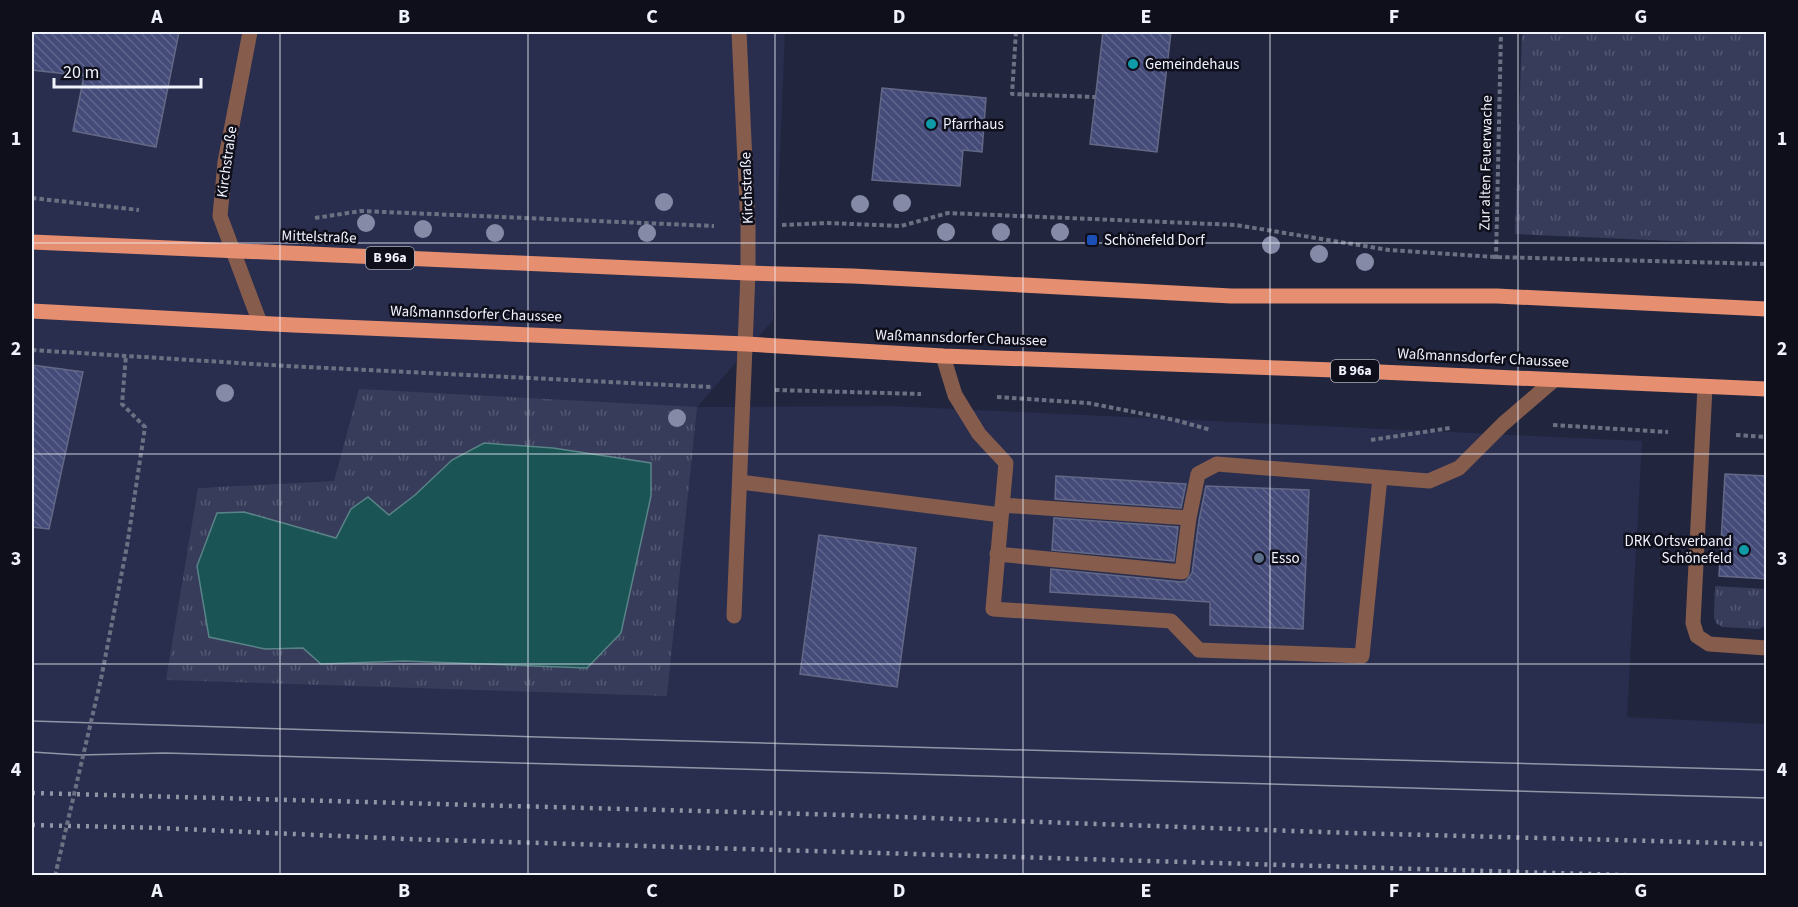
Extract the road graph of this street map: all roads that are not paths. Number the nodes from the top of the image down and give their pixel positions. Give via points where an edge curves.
1 (250, 32) edge
2 (739, 32) edge
3 (32, 242) edge
4 (233, 252) junction
5 (748, 273) junction
6 (1767, 309) edge
7 (32, 311) edge
8 (260, 323) junction
9 (746, 344) junction
10 (943, 356) junction
11 (1554, 380) junction
12 (1705, 387) junction
13 (1767, 389) edge
14 (1380, 477) junction
15 (740, 482) junction
16 (1001, 510) junction
17 (1189, 518) junction
18 (997, 554) junction
19 (734, 616) dead end
20 (1767, 648) edge

1 - 4 street, Kirchstraße via 220,216
2 - 5 street, Kirchstraße
3 - 4 main road, Mittelstraße / B 96a
4 - 5 main road, Mittelstraße / B 96a
4 - 8 street, Kirchstraße
5 - 6 main road, B 96a via 1231,296 1497,296
5 - 9 street, Kirchstraße
7 - 8 main road, Waßmannsdorfer Chaussee / B 96a
8 - 9 main road, Waßmannsdorfer Chaussee / B 96a
9 - 10 main road, Waßmannsdorfer Chaussee / B 96a
9 - 15 street, Kirchstraße
10 - 11 main road, Waßmannsdorfer Chaussee / B 96a
10 - 16 street via 955,395 979,434 1006,463
11 - 12 main road, Waßmannsdorfer Chaussee / B 96a
11 - 14 street via 1459,468 1429,481
12 - 13 main road, Waßmannsdorfer Chaussee / B 96a
12 - 20 street via 1693,623 1697,636 1709,644
14 - 17 street via 1217,464 1198,474
14 - 18 street via 1362,656 1199,650 1171,621 993,609
15 - 16 street
15 - 19 street, Kirchstraße
16 - 17 street
16 - 18 street
17 - 18 street via 1182,572

